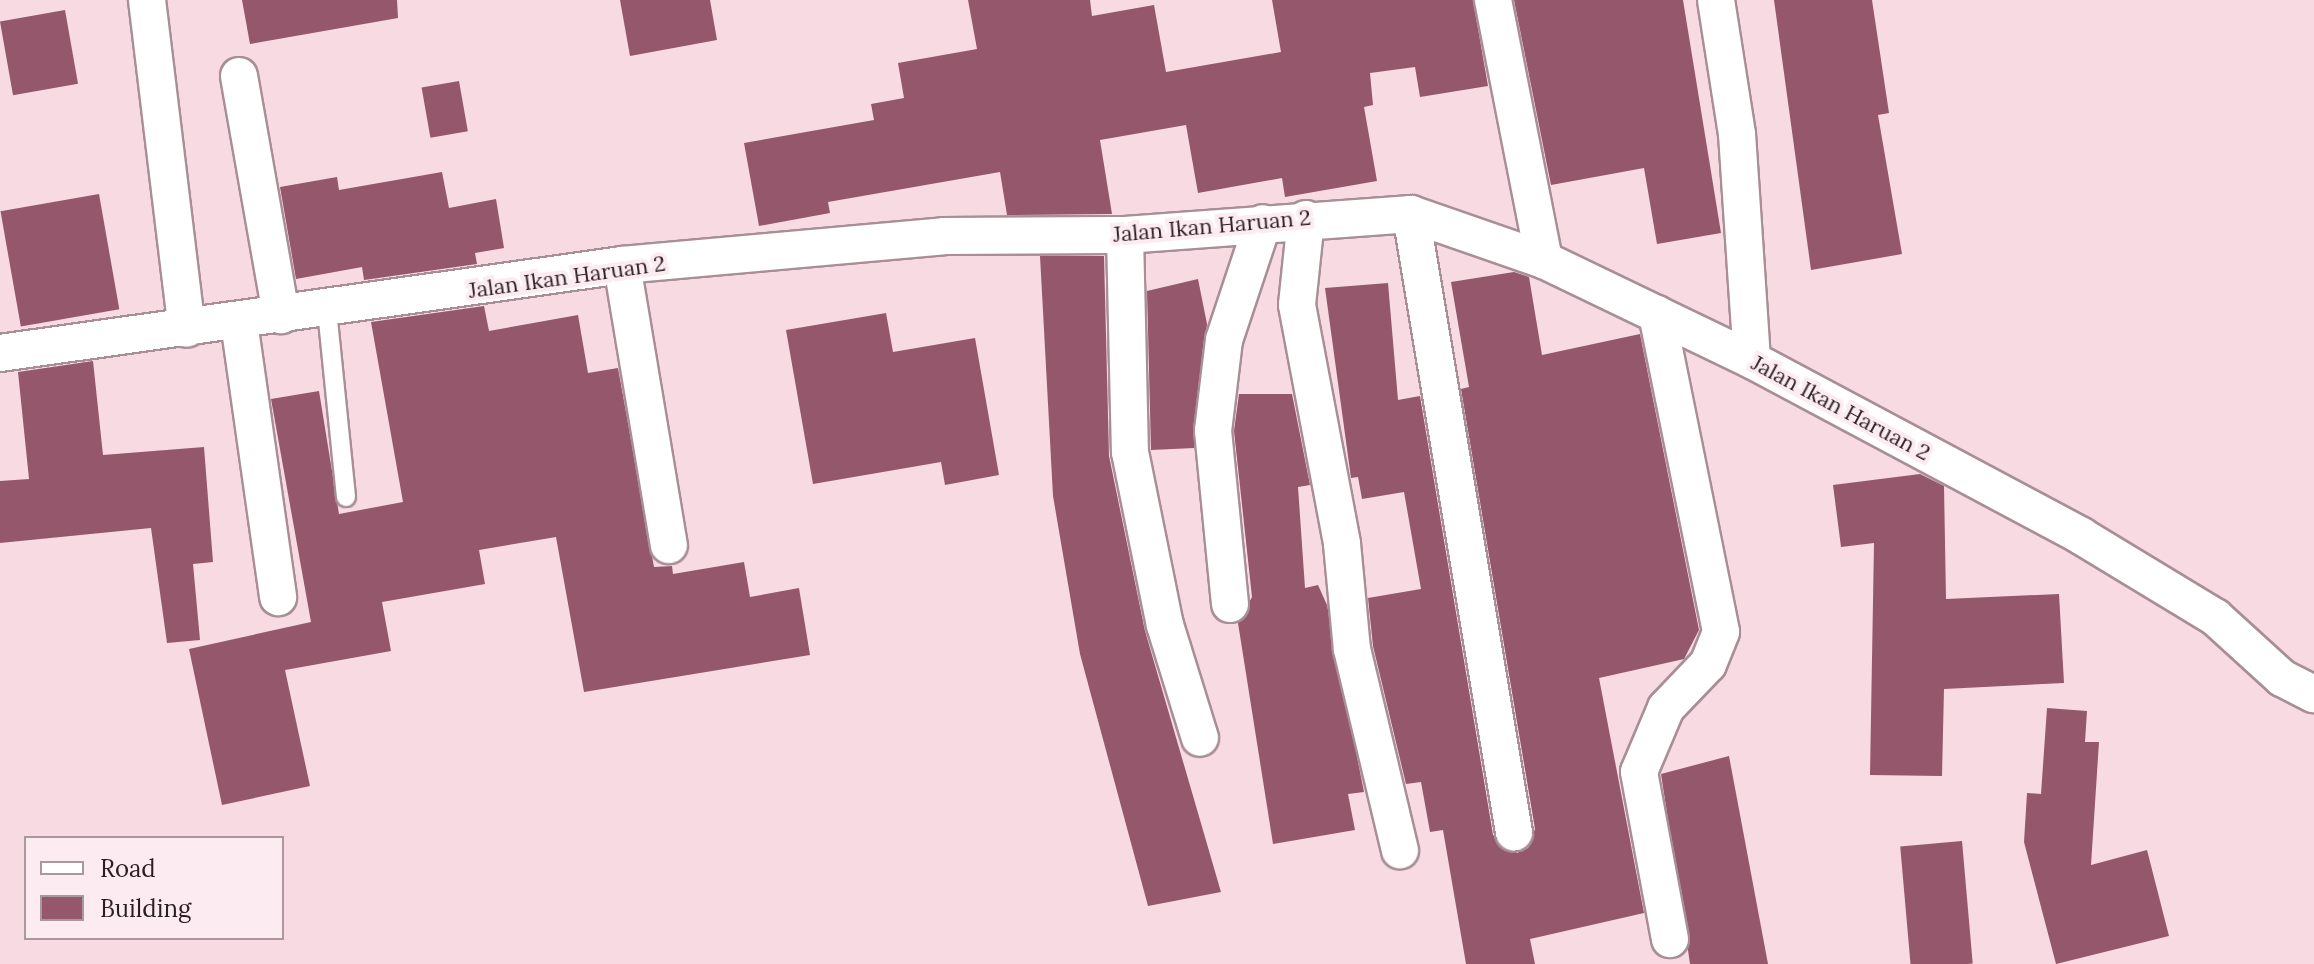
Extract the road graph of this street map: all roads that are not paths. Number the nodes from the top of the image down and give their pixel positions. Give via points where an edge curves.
1 (147, 0) edge
2 (1493, 0) edge
3 (1716, 0) edge
4 (239, 76) dead end
5 (1411, 214) junction
6 (1306, 219) junction
7 (1263, 223) junction
8 (1125, 235) junction
9 (1544, 260) junction
10 (622, 265) junction
11 (327, 310) junction
12 (1657, 314) junction
13 (281, 315) junction
14 (239, 322) junction
15 (187, 329) junction
16 (0, 353) edge
17 (1752, 360) junction
18 (346, 497) dead end
19 (669, 545) dead end
20 (278, 597) dead end
21 (1230, 604) dead end
22 (2310, 694) edge
23 (1200, 738) dead end
24 (1514, 832) dead end
25 (1400, 850) dead end
26 (1670, 939) dead end

1 - 15 street
2 - 9 street
3 - 17 street via 1740,163
4 - 13 street
5 - 6 street, Jalan Ikan Haruan 2
5 - 9 street, Jalan Ikan Haruan 2
5 - 24 street
6 - 7 street, Jalan Ikan Haruan 2
6 - 25 street via 1297,305 1342,544 1352,649
7 - 8 street, Jalan Ikan Haruan 2
7 - 21 street via 1224,340 1213,431
8 - 10 street, Jalan Ikan Haruan 2 via 944,236
8 - 23 street via 1130,452 1165,625
9 - 12 street, Jalan Ikan Haruan 2
10 - 11 street, Jalan Ikan Haruan 2
10 - 19 street
11 - 13 street, Jalan Ikan Haruan 2
11 - 18 lane
12 - 17 street, Jalan Ikan Haruan 2
12 - 26 street via 1721,632 1708,664 1666,708 1639,772
13 - 14 street, Jalan Ikan Haruan 2
14 - 15 street, Jalan Ikan Haruan 2
14 - 20 street
15 - 16 street, Jalan Ikan Haruan 2
17 - 22 street, Jalan Ikan Haruan 2 via 2081,536 2215,617

